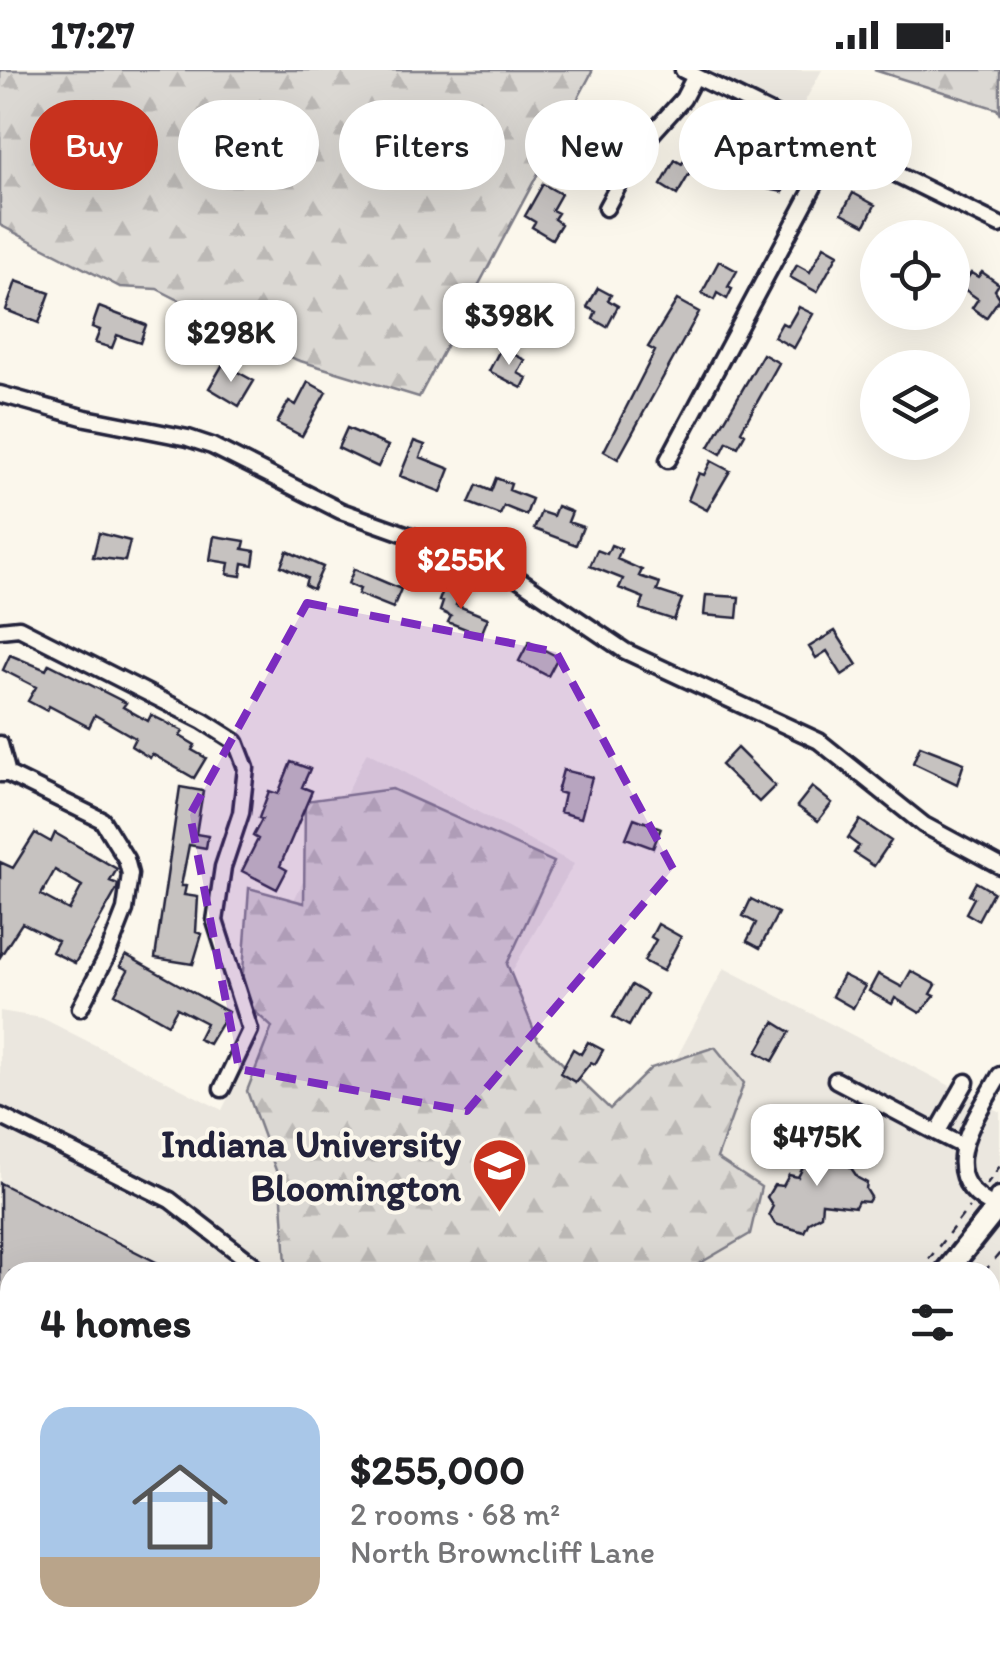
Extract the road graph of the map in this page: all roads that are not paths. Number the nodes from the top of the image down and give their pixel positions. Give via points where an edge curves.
1 (688, 73) edge
2 (744, 100) edge
3 (912, 182) edge
4 (812, 190) edge
5 (606, 208) dead end
6 (1000, 225) edge
7 (0, 394) edge
8 (668, 460) dead end
9 (0, 630) edge
10 (0, 744) edge
11 (4, 774) edge
12 (1000, 866) edge
13 (80, 1008) dead end
14 (1000, 1075) edge
15 (836, 1080) dead end
16 (966, 1082) dead end
17 (222, 1089) dead end
18 (0, 1116) edge
19 (936, 1133) junction
20 (963, 1146) junction
21 (999, 1206) edge
22 (251, 1262) edge
23 (954, 1262) edge

1 - 2 street
1 - 5 street via 683,99 638,149
3 - 6 street
4 - 8 street
7 - 12 street via 212,446 341,511 504,569 624,651 819,741 924,825
9 - 17 street via 19,628 236,742 246,768 241,813 215,921 250,1030
10 - 11 street
11 - 13 street via 102,820 126,858 129,892
14 - 20 street
15 - 19 street
16 - 19 street
18 - 22 street via 170,1200
19 - 20 street
20 - 21 street via 965,1179
21 - 23 highway

